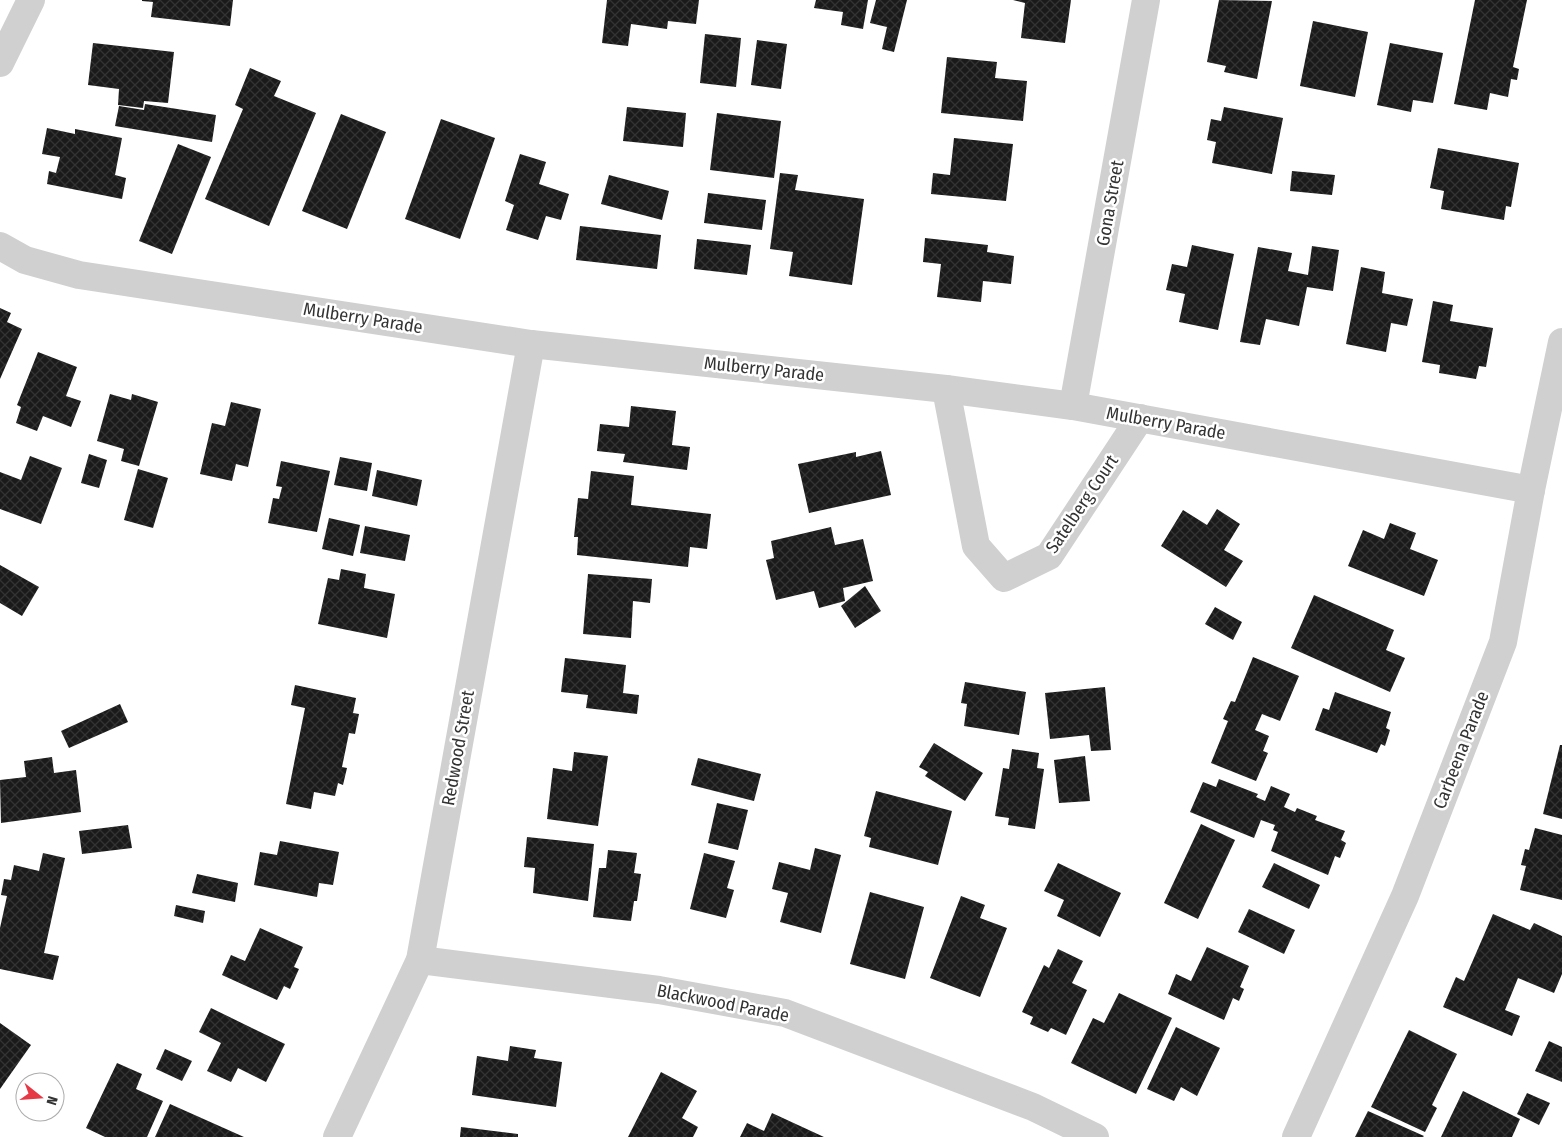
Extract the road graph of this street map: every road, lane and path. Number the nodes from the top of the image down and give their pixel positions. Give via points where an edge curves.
1 (31, 0) edge
2 (1146, 0) edge
3 (0, 63) edge
4 (0, 246) edge
5 (1562, 342) edge
6 (530, 344) junction
7 (946, 389) junction
8 (1073, 406) junction
9 (1140, 418) junction
10 (1531, 490) junction
11 (420, 960) junction
12 (337, 1137) edge
13 (1095, 1137) edge
14 (1296, 1137) edge

1 - 3 street
2 - 8 street, Gona Street
4 - 6 street, Mulberry Parade via 25,260 79,275
5 - 10 street, Carbeena Parade
6 - 7 street, Mulberry Parade
6 - 11 street, Redwood Street
7 - 8 street, Mulberry Parade
7 - 9 street, Satelberg Court via 976,546 1004,578 1049,556
8 - 9 street, Mulberry Parade
9 - 10 street, Mulberry Parade
10 - 14 street, Carbeena Parade via 1503,642 1405,896
11 - 12 street, Redwood Street
11 - 13 street, Blackwood Parade via 659,990 785,1013 1033,1107

